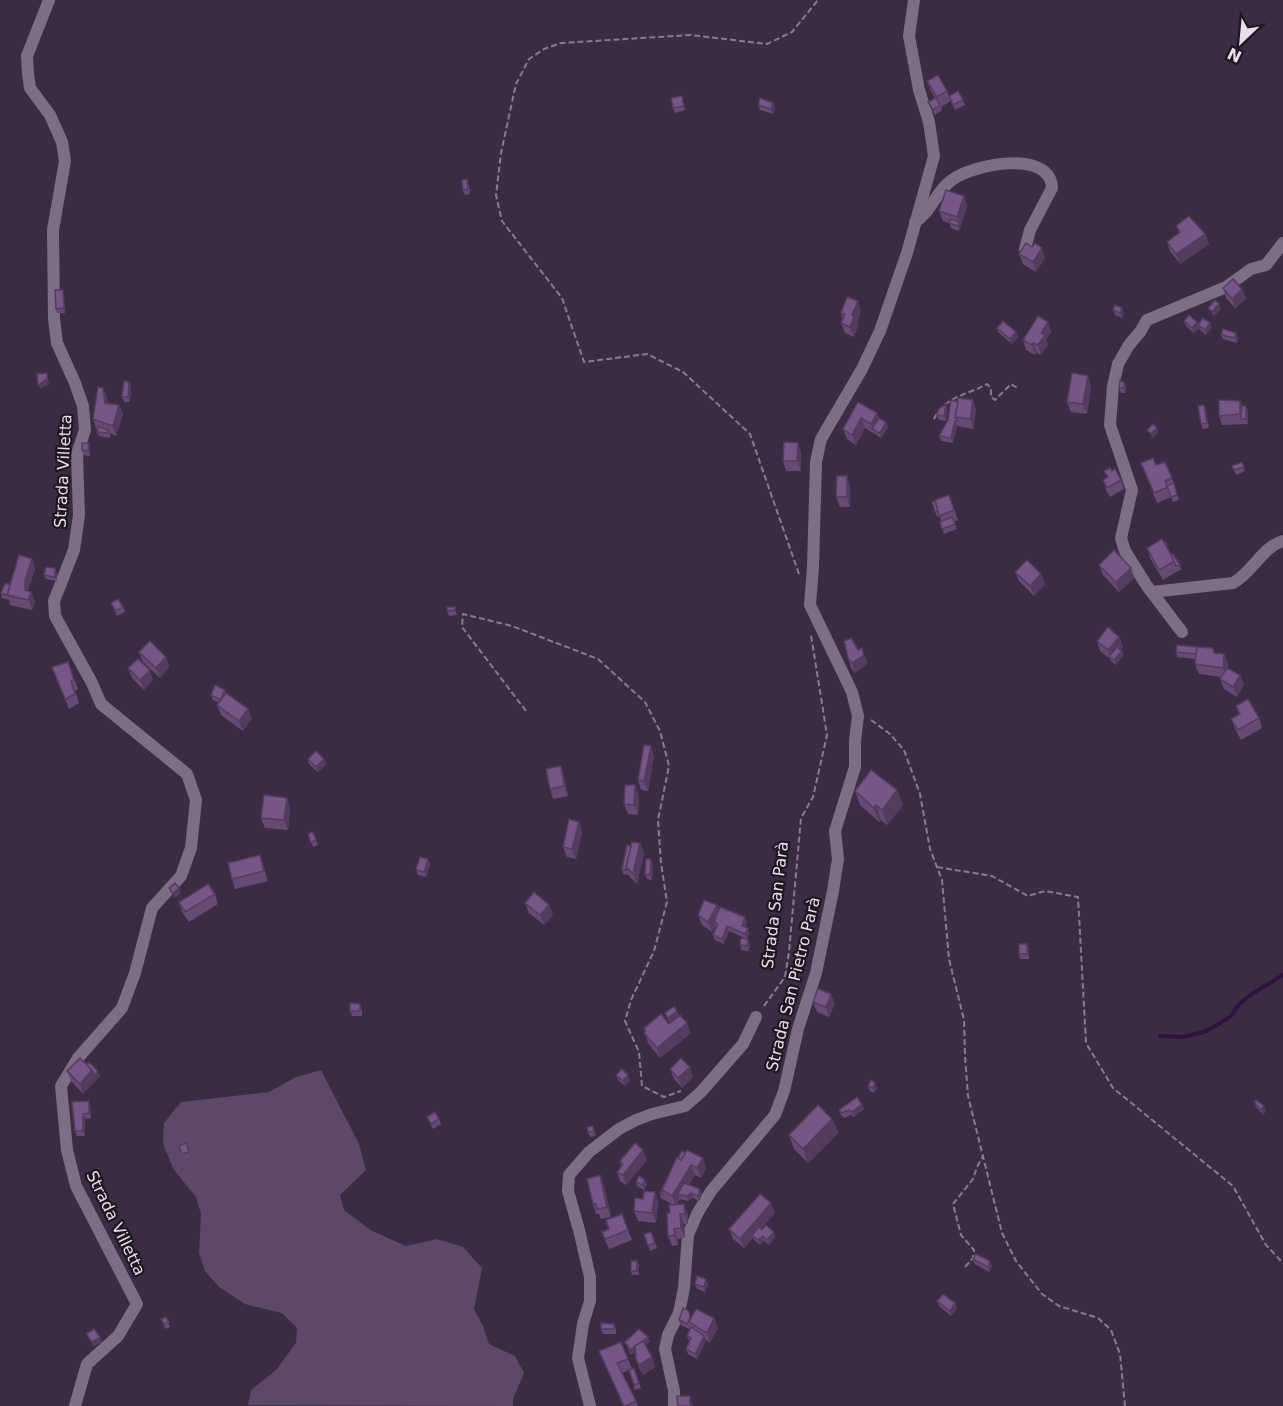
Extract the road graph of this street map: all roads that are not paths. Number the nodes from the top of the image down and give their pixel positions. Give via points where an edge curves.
1 (49, 0) edge
2 (914, 0) edge
3 (915, 222) junction
4 (1283, 243) edge
5 (1025, 249) edge
6 (1283, 541) edge
7 (1152, 592) junction
8 (1182, 632) dead end
9 (756, 1017) road end
10 (75, 1406) edge
11 (590, 1406) edge
12 (674, 1406) edge

1 - 10 street, Strada Villetta via 27,56 30,88 50,115 62,142 65,161 53,230 54,319 57,343 83,406 85,430 78,454 79,515 74,550 54,601 55,616 101,704 187,774 196,800 191,848 181,876 152,908 122,1008 78,1058 61,1086 67,1150 76,1186 137,1304 118,1336 87,1364
2 - 3 street, Strada San Pietro Parà via 909,36 934,156
3 - 5 street via 928,212 952,179 968,171 998,163 1034,166 1046,171 1052,188 1030,230
3 - 12 street, Strada San Pietro Parà via 880,331 821,439 816,462 810,605 852,692 858,716 855,767 835,831 838,859 833,891 816,974 775,1115 711,1191 688,1235 679,1313 665,1349
4 - 7 street via 1266,265 1251,269 1226,287 1147,320 1118,364 1110,424 1132,490 1121,538 1125,551
6 - 7 street via 1270,548 1233,583
7 - 8 street
9 - 11 street via 743,1044 685,1106 652,1114 619,1130 589,1152 569,1175 567,1191 590,1277 590,1300 578,1358

